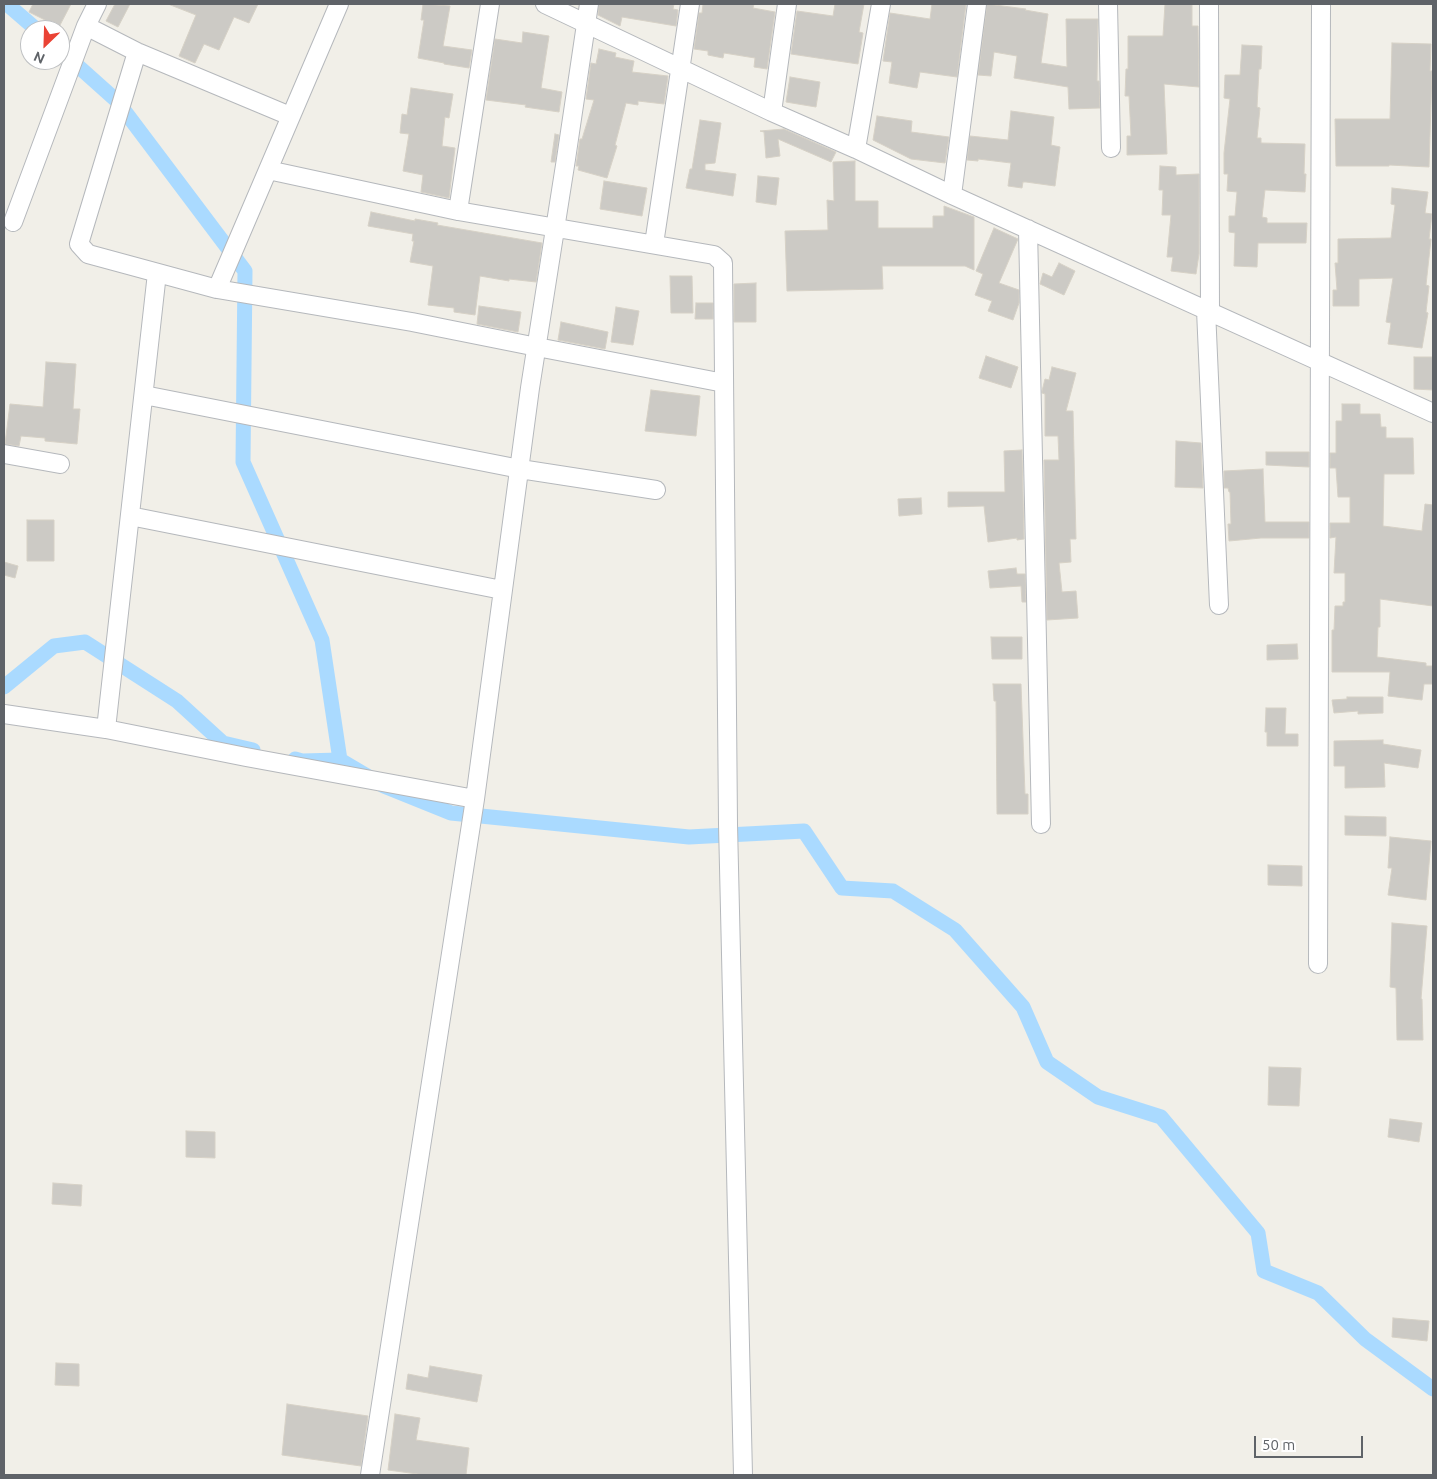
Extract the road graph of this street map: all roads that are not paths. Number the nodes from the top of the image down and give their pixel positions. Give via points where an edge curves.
1 (97, 4) edge
2 (339, 4) edge
3 (490, 4) edge
4 (545, 4) edge
5 (589, 4) edge
6 (690, 4) edge
7 (787, 4) edge
8 (880, 4) edge
9 (977, 4) edge
10 (1108, 4) edge
11 (1209, 4) edge
12 (1321, 4) edge
13 (584, 23) junction
14 (86, 26) junction
15 (137, 52) junction
16 (681, 68) junction
17 (772, 112) junction
18 (290, 116) junction
19 (1111, 148) dead end
20 (856, 149) junction
21 (268, 170) junction
22 (952, 194) junction
23 (458, 211) junction
24 (13, 222) dead end
25 (555, 228) junction
26 (1028, 229) junction
27 (654, 244) junction
28 (158, 273) junction
29 (217, 289) junction
30 (1208, 311) junction
31 (537, 348) junction
32 (1319, 362) junction
33 (724, 383) junction
34 (144, 395) junction
35 (1433, 413) edge
36 (4, 454) edge
37 (60, 464) dead end
38 (520, 469) junction
39 (656, 490) dead end
40 (130, 516) junction
41 (502, 590) junction
42 (1219, 605) dead end
43 (4, 714) edge
44 (106, 729) junction
45 (475, 799) junction
46 (1041, 824) dead end
47 (1318, 964) dead end
48 (370, 1475) edge
49 (743, 1475) edge

1 - 14 street
2 - 18 street
3 - 23 street
4 - 13 street
5 - 13 street
6 - 16 street
7 - 17 street
8 - 20 street
9 - 22 street
10 - 19 street
11 - 30 street
12 - 32 street
13 - 16 street
13 - 25 street
14 - 15 street
14 - 24 street
15 - 18 street
15 - 28 street via 79,244 88,254
16 - 17 street
16 - 27 street
17 - 20 street
18 - 21 street
20 - 22 street
21 - 23 street
21 - 29 street
22 - 26 street
23 - 25 street
25 - 27 street
25 - 31 street
26 - 30 street
26 - 46 street
27 - 33 street via 714,255 724,263
28 - 29 street
28 - 34 street
29 - 31 street via 412,322
30 - 32 street
30 - 42 street
31 - 33 street
31 - 38 street
32 - 35 street
32 - 47 street
33 - 49 street via 728,824
34 - 38 street
34 - 40 street
36 - 37 street
38 - 39 street
38 - 41 street
40 - 41 street
40 - 44 street
41 - 45 street
43 - 44 street
44 - 45 street
45 - 48 street

